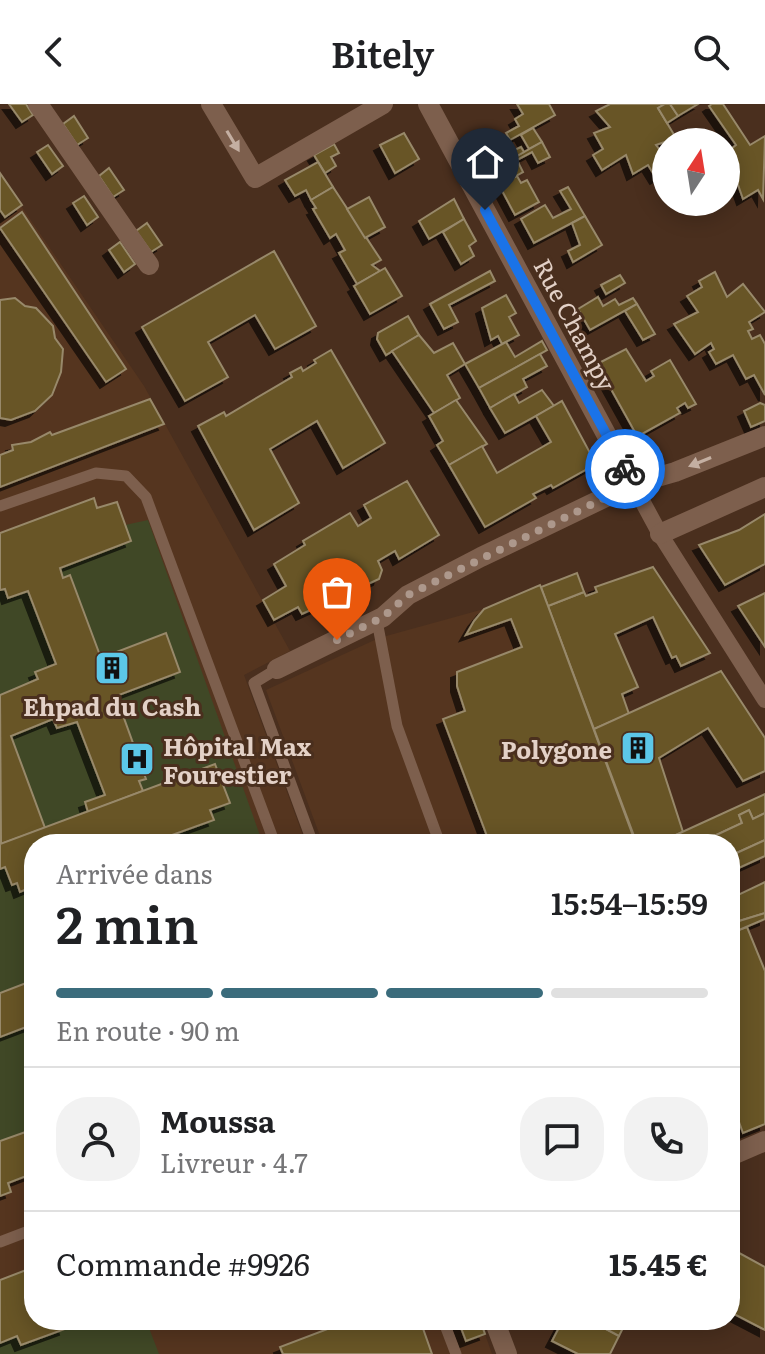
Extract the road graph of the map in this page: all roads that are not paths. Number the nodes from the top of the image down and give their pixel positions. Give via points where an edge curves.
1 (38, 104) edge
2 (211, 104) edge
3 (383, 104) edge
4 (428, 104) edge
5 (149, 265) dead end
6 (765, 436) edge
7 (633, 484) junction
8 (765, 487) edge
9 (0, 506) edge
10 (660, 534) junction
11 (377, 621) junction
12 (277, 669) joint
13 (765, 700) edge
14 (271, 834) edge
15 (309, 834) edge
16 (436, 834) edge
17 (765, 1141) edge
18 (740, 1152) edge
19 (24, 1233) edge
20 (0, 1242) edge
21 (447, 1330) edge
22 (498, 1330) edge
23 (456, 1354) edge
24 (507, 1354) edge

1 - 5 street
2 -> 3 street via 255,178
4 - 7 street, Rue Champy
6 -> 7 street
7 - 10 street
7 - 11 street via 408,595
8 - 10 street
9 - 14 lane via 96,473 126,476 146,497
10 - 13 street
11 - 12 street
11 - 16 lane via 397,726
12 - 15 lane via 254,683
17 - 18 street
19 - 20 lane
21 - 23 lane
22 - 24 street

